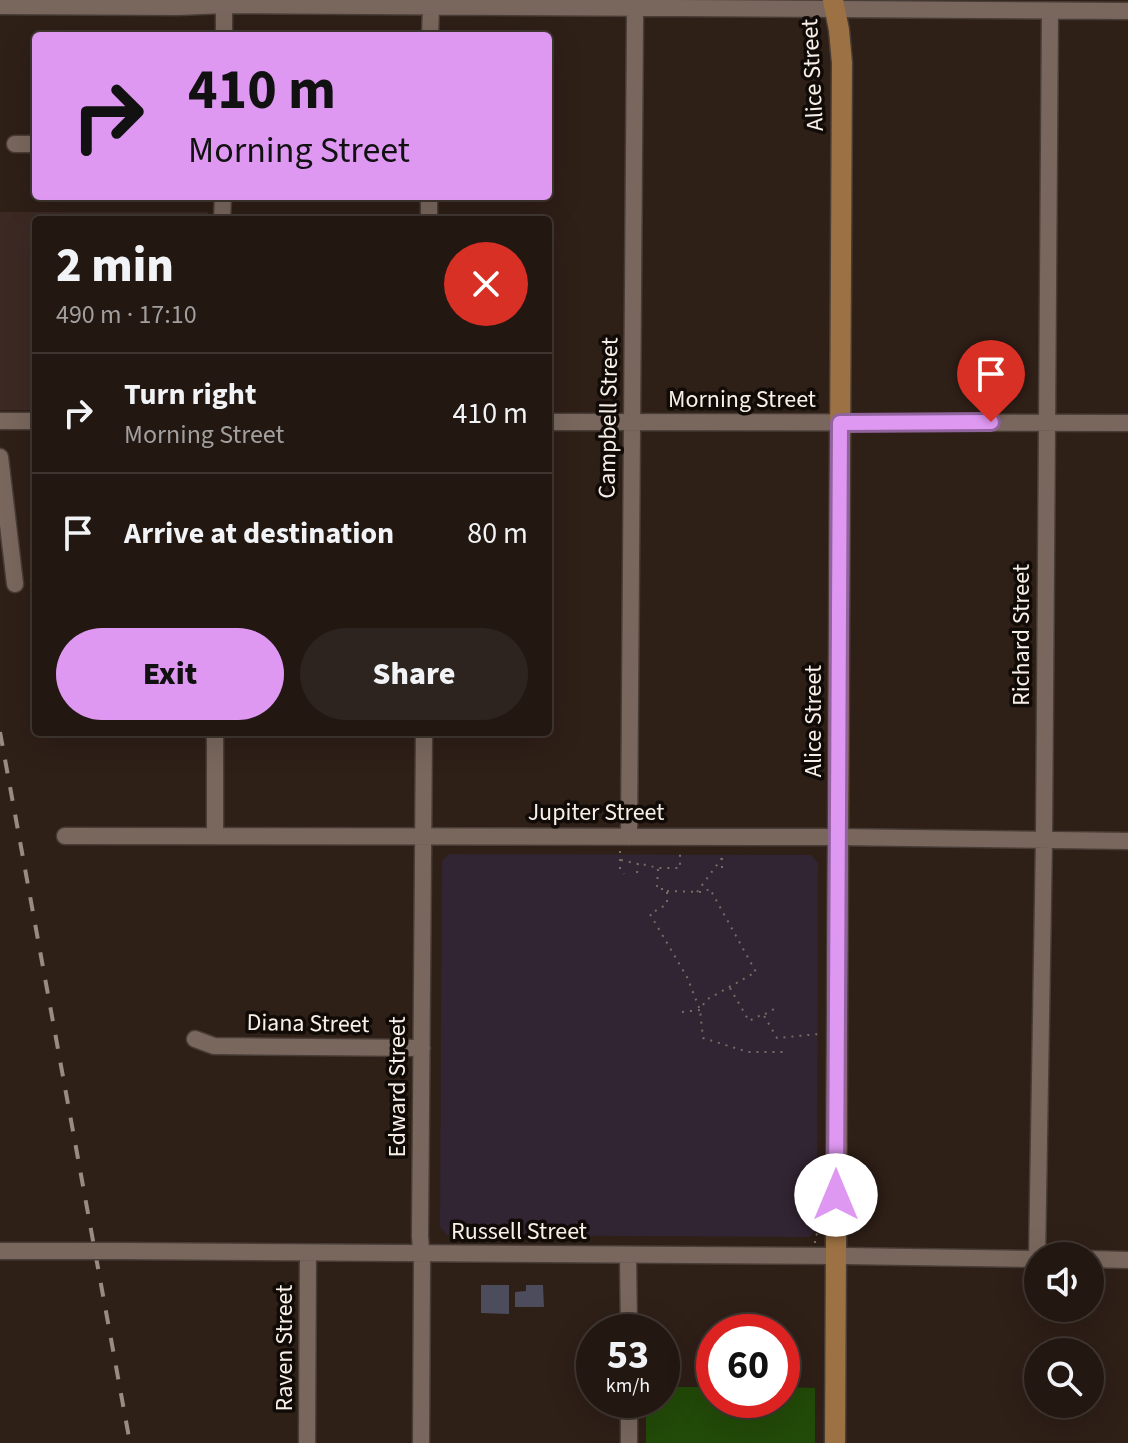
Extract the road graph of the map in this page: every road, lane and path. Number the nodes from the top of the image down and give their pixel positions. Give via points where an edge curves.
1 (429, 3) edge
2 (634, 4) edge
3 (224, 5) junction
4 (834, 5) edge
5 (0, 6) edge
6 (1050, 11) junction
7 (1128, 11) edge
8 (224, 32) edge
9 (430, 32) edge
10 (15, 144) dead end
11 (32, 144) edge
12 (0, 421) edge
13 (32, 421) edge
14 (552, 422) edge
15 (1047, 422) junction
16 (632, 423) junction
17 (840, 423) junction
18 (1128, 423) edge
19 (0, 457) edge
20 (15, 584) dead end
21 (215, 736) edge
22 (424, 736) edge
23 (65, 836) dead end
24 (215, 836) junction
25 (424, 836) junction
26 (838, 837) junction
27 (1044, 839) junction
28 (1128, 841) edge
29 (624, 843) junction
30 (680, 850) dead end
31 (722, 850) dead end
32 (722, 858) junction
33 (620, 860) junction
34 (638, 864) junction
35 (658, 868) junction
36 (722, 868) dead end
37 (637, 873) dead end
38 (624, 874) dead end
39 (667, 892) junction
40 (697, 892) junction
41 (730, 987) junction
42 (776, 1008) dead end
43 (700, 1010) junction
44 (682, 1012) dead end
45 (764, 1015) junction
46 (820, 1034) dead end
47 (195, 1039) dead end
48 (422, 1048) junction
49 (788, 1052) dead end
50 (1037, 1242) edge
51 (0, 1251) edge
52 (308, 1253) junction
53 (421, 1254) junction
54 (628, 1256) junction
55 (835, 1256) junction
56 (1024, 1259) edge
57 (1104, 1259) edge
58 (1128, 1260) edge
59 (629, 1314) edge
60 (629, 1418) edge
61 (307, 1443) edge
62 (421, 1443) edge
63 (629, 1443) edge
64 (835, 1443) edge

1 - 2 street
1 - 3 street
1 - 9 street
2 - 4 street
2 - 16 street, Campbell Street
3 - 5 street
3 - 8 street
4 - 6 street
4 - 17 main road, Alice Street via 842,63
6 - 7 street
6 - 15 street, Richard Street
10 - 11 street
12 - 13 street
14 - 16 street, Morning Street
15 - 17 street, Morning Street
15 - 18 street, Morning Street
15 - 27 street, Richard Street
16 - 17 street, Morning Street
16 - 29 street, Campbell Street
17 - 26 main road, Alice Street
19 - 20 street
21 - 24 street
22 - 25 street, Edward Street
23 - 24 street, Jupiter Street
24 - 25 street, Jupiter Street
25 - 29 street, Jupiter Street
25 - 48 street, Edward Street
26 - 27 street, Jupiter Street
26 - 29 street, Jupiter Street
26 - 55 main road, Alice Street
27 - 28 street, Jupiter Street
27 - 50 street, Richard Street
29 - 33 path
30 - 35 path via 680,868
31 - 32 path
32 - 36 path
32 - 40 path
33 - 34 path
33 - 38 path
34 - 35 path
34 - 37 path
35 - 39 path via 657,886
39 - 40 path
39 - 43 path via 667,904 650,914
40 - 41 path via 710,889 756,972
41 - 43 path via 706,1000
41 - 45 path via 749,1021
42 - 45 path
43 - 44 path
43 - 49 path via 703,1038 748,1052
45 - 46 path via 777,1038
47 - 48 street, Diana Street via 214,1046
48 - 53 street, Edward Street
51 - 52 street, Russell Street, bridge
52 - 53 street, Russell Street
52 - 61 street, Raven Street
53 - 54 street, Russell Street
53 - 62 street, Edward Street
54 - 55 street, Russell Street
54 - 59 street
55 - 56 street, Russell Street
55 - 64 main road, Alice Street
57 - 58 street
60 - 63 street

